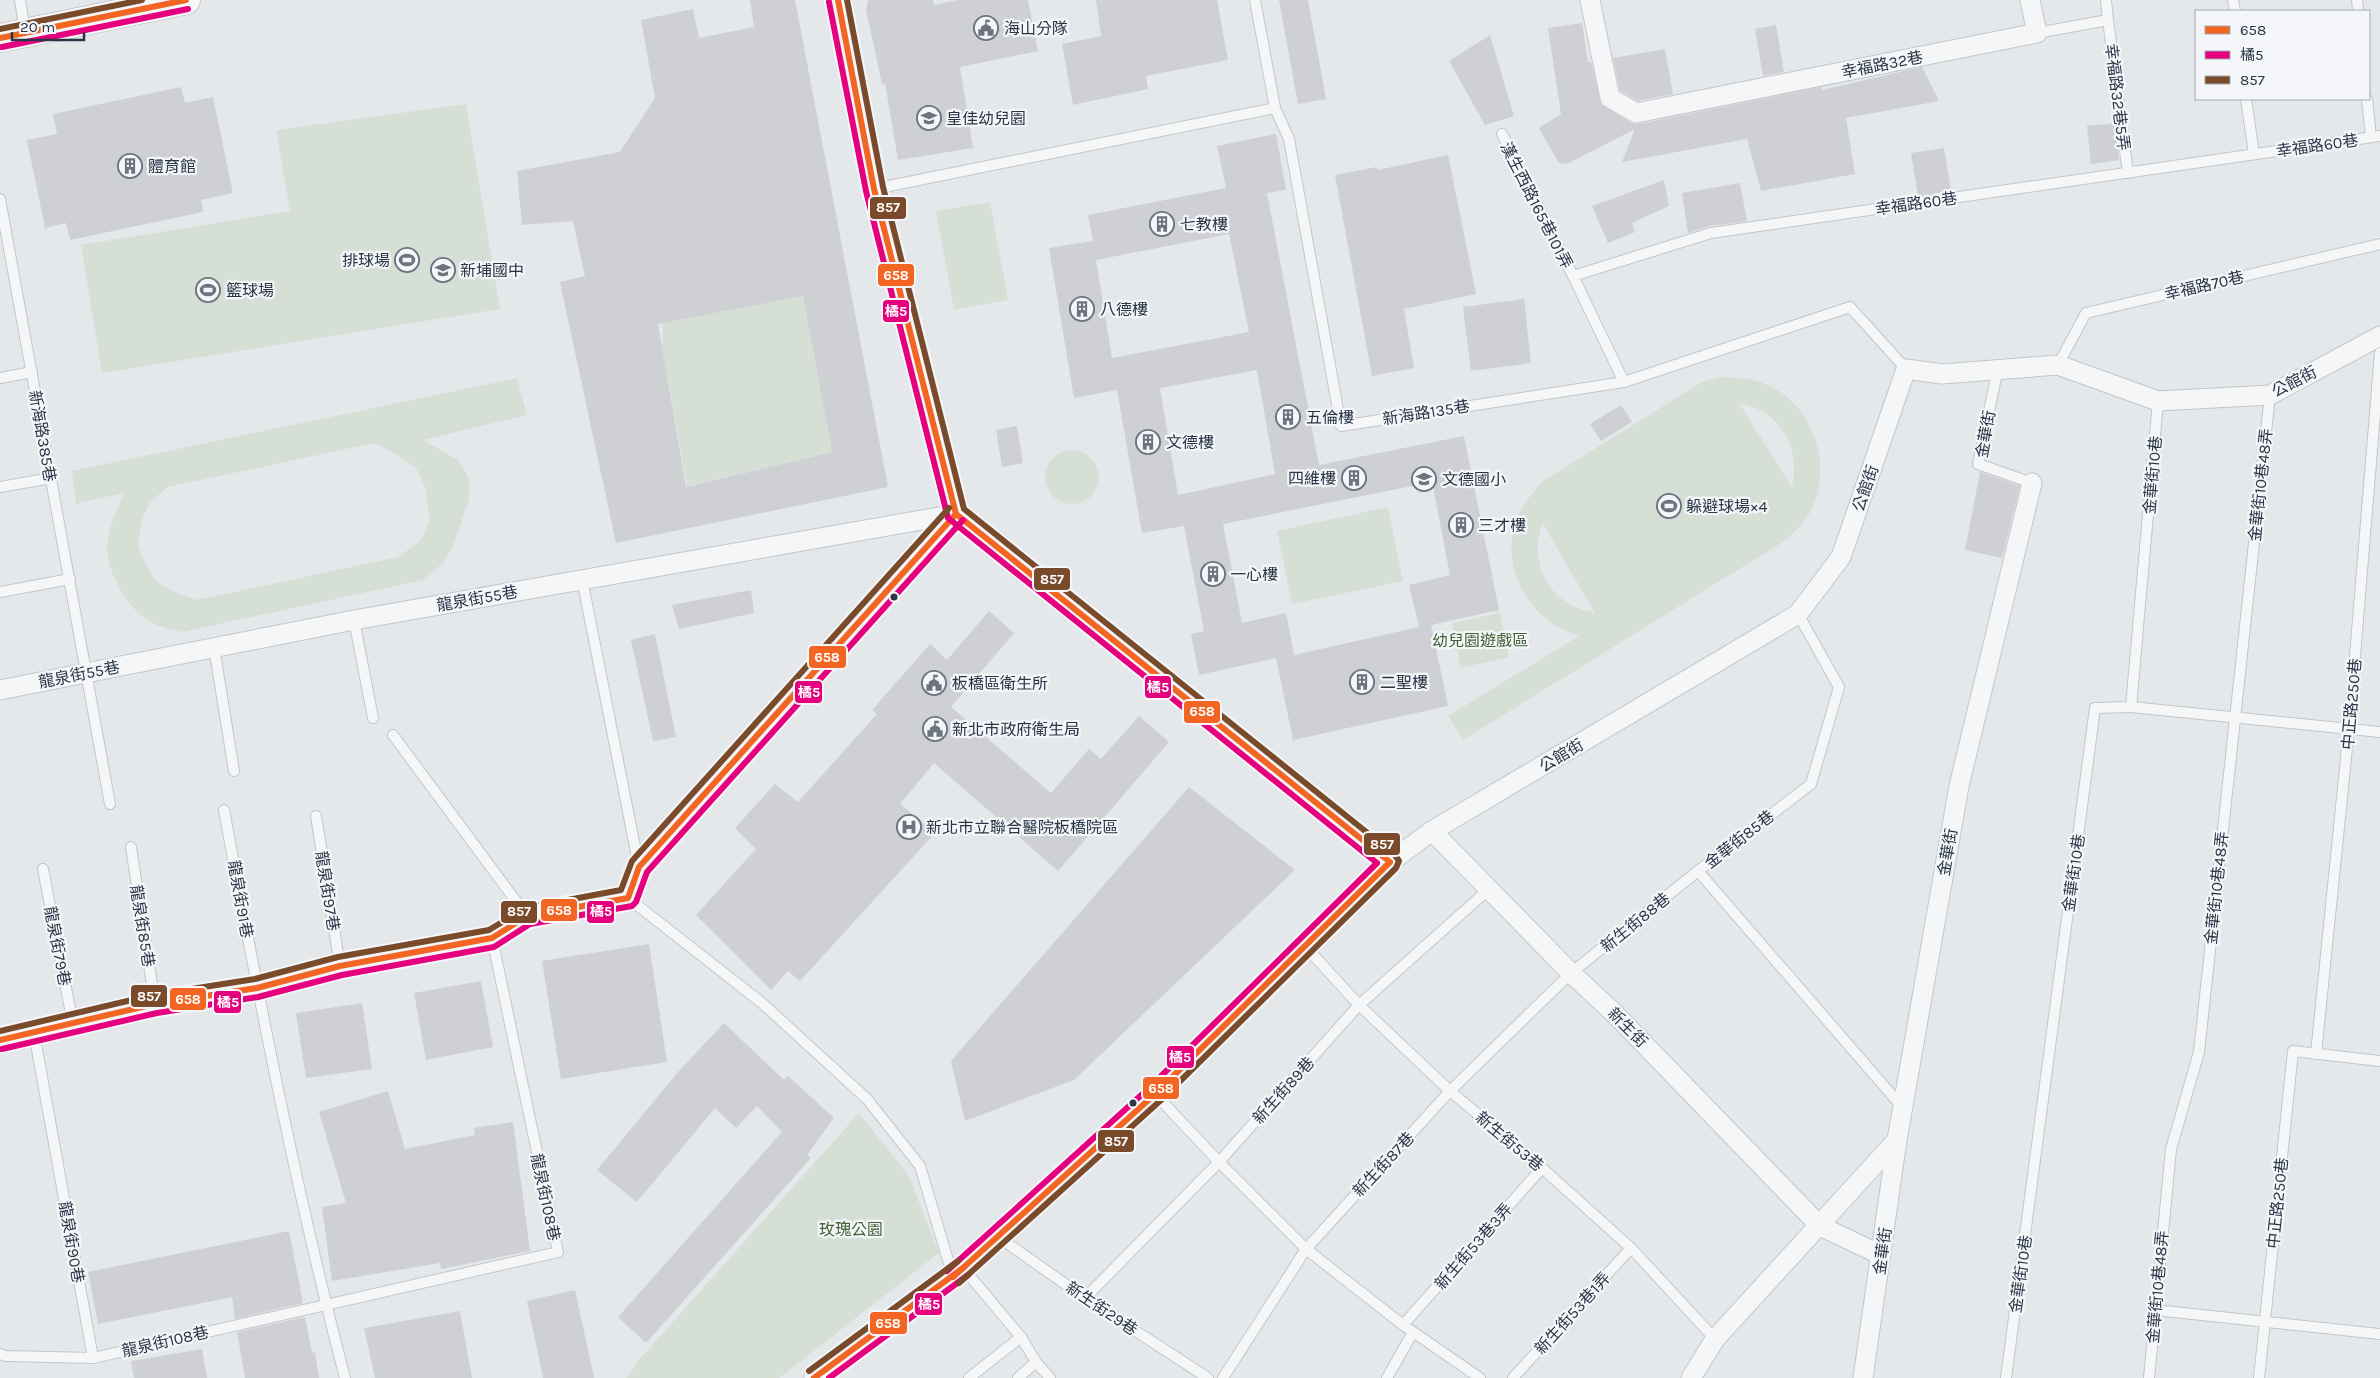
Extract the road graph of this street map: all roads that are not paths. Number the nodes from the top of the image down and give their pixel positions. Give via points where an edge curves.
1 (20, 0) edge
2 (838, 0) edge
3 (1255, 0) edge
4 (1590, 0) edge
5 (2030, 0) edge
6 (2106, 0) edge
7 (171, 1) edge
8 (2108, 20) junction
9 (2037, 33) junction
10 (13, 36) edge
11 (2246, 100) edge
12 (2367, 100) edge
13 (1275, 108) junction
14 (1502, 134) dead end
15 (2375, 137) edge
16 (2254, 154) junction
17 (2128, 173) junction
18 (874, 189) junction
19 (0, 199) edge
20 (2380, 244) edge
21 (5, 260) edge
22 (1573, 276) junction
23 (2380, 336) edge
24 (2380, 353) edge
25 (2058, 365) junction
26 (1906, 368) junction
27 (1998, 368) junction
28 (32, 372) junction
29 (0, 378) edge
30 (1624, 382) junction
31 (2270, 395) junction
32 (2158, 401) junction
33 (51, 478) junction
34 (2032, 483) joint
35 (0, 488) edge
36 (956, 514) junction
37 (70, 579) junction
38 (582, 579) junction
39 (0, 592) edge
40 (1798, 614) junction
41 (354, 620) junction
42 (214, 647) junction
43 (87, 672) junction
44 (0, 690) edge
45 (2131, 706) junction
46 (373, 718) dead end
47 (2235, 718) junction
48 (2349, 728) junction
49 (2380, 732) edge
50 (393, 735) dead end
51 (234, 772) dead end
52 (110, 804) dead end
53 (224, 810) dead end
54 (316, 816) dead end
55 (1432, 831) junction
56 (131, 847) dead end
57 (1390, 862) junction
58 (639, 867) junction
59 (43, 869) dead end
60 (1698, 871) junction
61 (1489, 889) junction
62 (628, 898) junction
63 (527, 916) junction
64 (492, 938) junction
65 (1304, 945) junction
66 (340, 966) junction
67 (1571, 973) junction
68 (257, 988) junction
69 (155, 1004) junction
70 (1359, 1005) junction
71 (72, 1024) junction
72 (34, 1033) junction
73 (0, 1040) edge
74 (2316, 1054) junction
75 (2380, 1061) edge
76 (1450, 1091) junction
77 (1155, 1094) junction
78 (1903, 1108) junction
79 (1897, 1140) junction
80 (1219, 1162) junction
81 (1542, 1168) junction
82 (1820, 1226) junction
83 (997, 1236) junction
84 (1631, 1248) junction
85 (1306, 1249) junction
86 (1881, 1255) junction
87 (958, 1272) junction
88 (1085, 1298) junction
89 (326, 1304) junction
90 (2155, 1310) junction
91 (2265, 1323) junction
92 (1403, 1325) junction
93 (1414, 1332) junction
94 (2380, 1334) edge
95 (1021, 1337) junction
96 (1715, 1339) junction
97 (0, 1354) edge
98 (92, 1358) junction
99 (1036, 1362) junction
100 (345, 1378) edge
101 (814, 1378) edge
102 (969, 1378) edge
103 (1018, 1378) edge
104 (1050, 1378) edge
105 (1208, 1378) edge
106 (1223, 1378) edge
107 (1387, 1378) edge
108 (1480, 1378) edge
109 (1513, 1378) edge
110 (1691, 1378) edge
111 (1864, 1378) edge
112 (2006, 1378) edge
113 (2149, 1378) edge
114 (2259, 1378) edge

1 - 10 lane
2 - 18 street
3 - 13 lane, 新海路135巷
4 - 9 street, 幸福路32巷 via 1610,98 1636,113
5 - 9 street
6 - 8 lane
7 - 10 street
8 - 9 lane, 幸福路32巷
8 - 17 lane, 幸福路32巷5弄
11 - 16 lane
12 - 15 lane
13 - 18 lane
13 - 30 lane, 新海路135巷 via 1289,139 1341,426
14 - 22 lane, 漢生西路165巷101弄
15 - 16 lane, 幸福路60巷
16 - 17 lane, 幸福路60巷
17 - 22 lane, 幸福路60巷 via 1711,233
18 - 36 street
19 - 21 lane, 新海路385巷
20 - 25 lane, 幸福路70巷 via 2086,313
21 - 28 lane, 新海路385巷
22 - 30 lane
23 - 31 street, 公館街
24 - 48 lane, 中正路250巷
25 - 27 street, 公館街
25 - 32 street, 公館街
26 - 27 street, 公館街 via 1942,374
26 - 30 lane, 新海路135巷 via 1850,307
26 - 40 street, 公館街 via 1841,557
27 - 34 lane, 金華街 via 1978,464
28 - 29 lane
28 - 33 lane, 新海路385巷
31 - 32 street, 公館街
31 - 47 lane, 金華街10巷48弄
32 - 45 lane, 金華街10巷
33 - 35 lane
33 - 37 lane, 新海路385巷
34 - 78 street, 金華街 via 1959,786
36 - 38 street, 龍泉街55巷
36 - 57 street
36 - 58 street
37 - 39 lane
37 - 43 lane, 新海路385巷
38 - 41 street, 龍泉街55巷
38 - 58 lane
40 - 55 street, 公館街
40 - 60 lane, 金華街85巷 via 1839,687 1811,784
41 - 42 street, 龍泉街55巷
41 - 46 lane
42 - 43 street, 龍泉街55巷
42 - 51 lane
43 - 44 street, 龍泉街55巷
43 - 52 lane, 新海路385巷
45 - 47 lane
45 - 112 lane, 金華街10巷 via 2095,708
47 - 48 lane
47 - 90 lane, 金華街10巷48弄 via 2199,1052 2171,1150
48 - 49 lane
48 - 74 lane, 中正路250巷
50 - 63 lane
53 - 68 lane, 龍泉街91巷
54 - 66 lane, 龍泉街97巷
55 - 57 street, 公館街
55 - 61 street, 新生街
56 - 69 lane, 龍泉街85巷
57 - 65 street, 公館街
58 - 62 street
59 - 71 lane, 龍泉街79巷
60 - 67 lane, 新生街88巷
60 - 78 lane, 金華街85巷
61 - 67 street, 新生街
61 - 70 lane, 新生街89巷
62 - 63 street
62 - 87 lane via 762,1003 867,1099 920,1166
63 - 64 street
64 - 66 street
64 - 89 lane, 龍泉街108巷 via 558,1252
65 - 70 lane, 新生街53巷
65 - 77 street, 公館街
66 - 68 street
67 - 76 lane, 新生街87巷
67 - 82 street, 新生街 via 1616,1014
68 - 69 street
68 - 89 lane
69 - 71 street
70 - 76 lane, 新生街53巷
70 - 80 lane, 新生街89巷
71 - 72 street
72 - 73 street
72 - 98 lane, 龍泉街90巷
74 - 75 lane, 中正路250巷
74 - 91 lane, 中正路250巷 via 2293,1052
76 - 81 lane, 新生街53巷
76 - 85 lane, 新生街87巷
77 - 80 lane
77 - 83 street, 公館街
78 - 79 street, 金華街
79 - 82 street
79 - 86 street, 金華街
80 - 85 lane
80 - 88 lane, 新生街89巷
81 - 84 lane, 新生街53巷
81 - 92 lane, 新生街53巷3弄
82 - 86 street, 新生街
82 - 96 street
83 - 87 street, 公館街
83 - 88 lane, 新生街29巷
84 - 96 lane, 新生街53巷
84 - 109 lane, 新生街53巷1弄
85 - 92 lane
85 - 106 lane, 新生街87巷
86 - 111 street, 金華街
87 - 95 lane
87 - 101 street, 公館街
88 - 105 lane, 新生街29巷
89 - 98 lane, 龍泉街108巷
89 - 100 lane
90 - 91 lane
90 - 113 lane, 金華街10巷48弄
91 - 94 lane
91 - 114 lane, 中正路250巷
92 - 93 lane
93 - 107 lane
93 - 108 lane
95 - 99 lane
95 - 102 lane
96 - 110 street
97 - 98 lane
99 - 103 lane
99 - 104 lane

